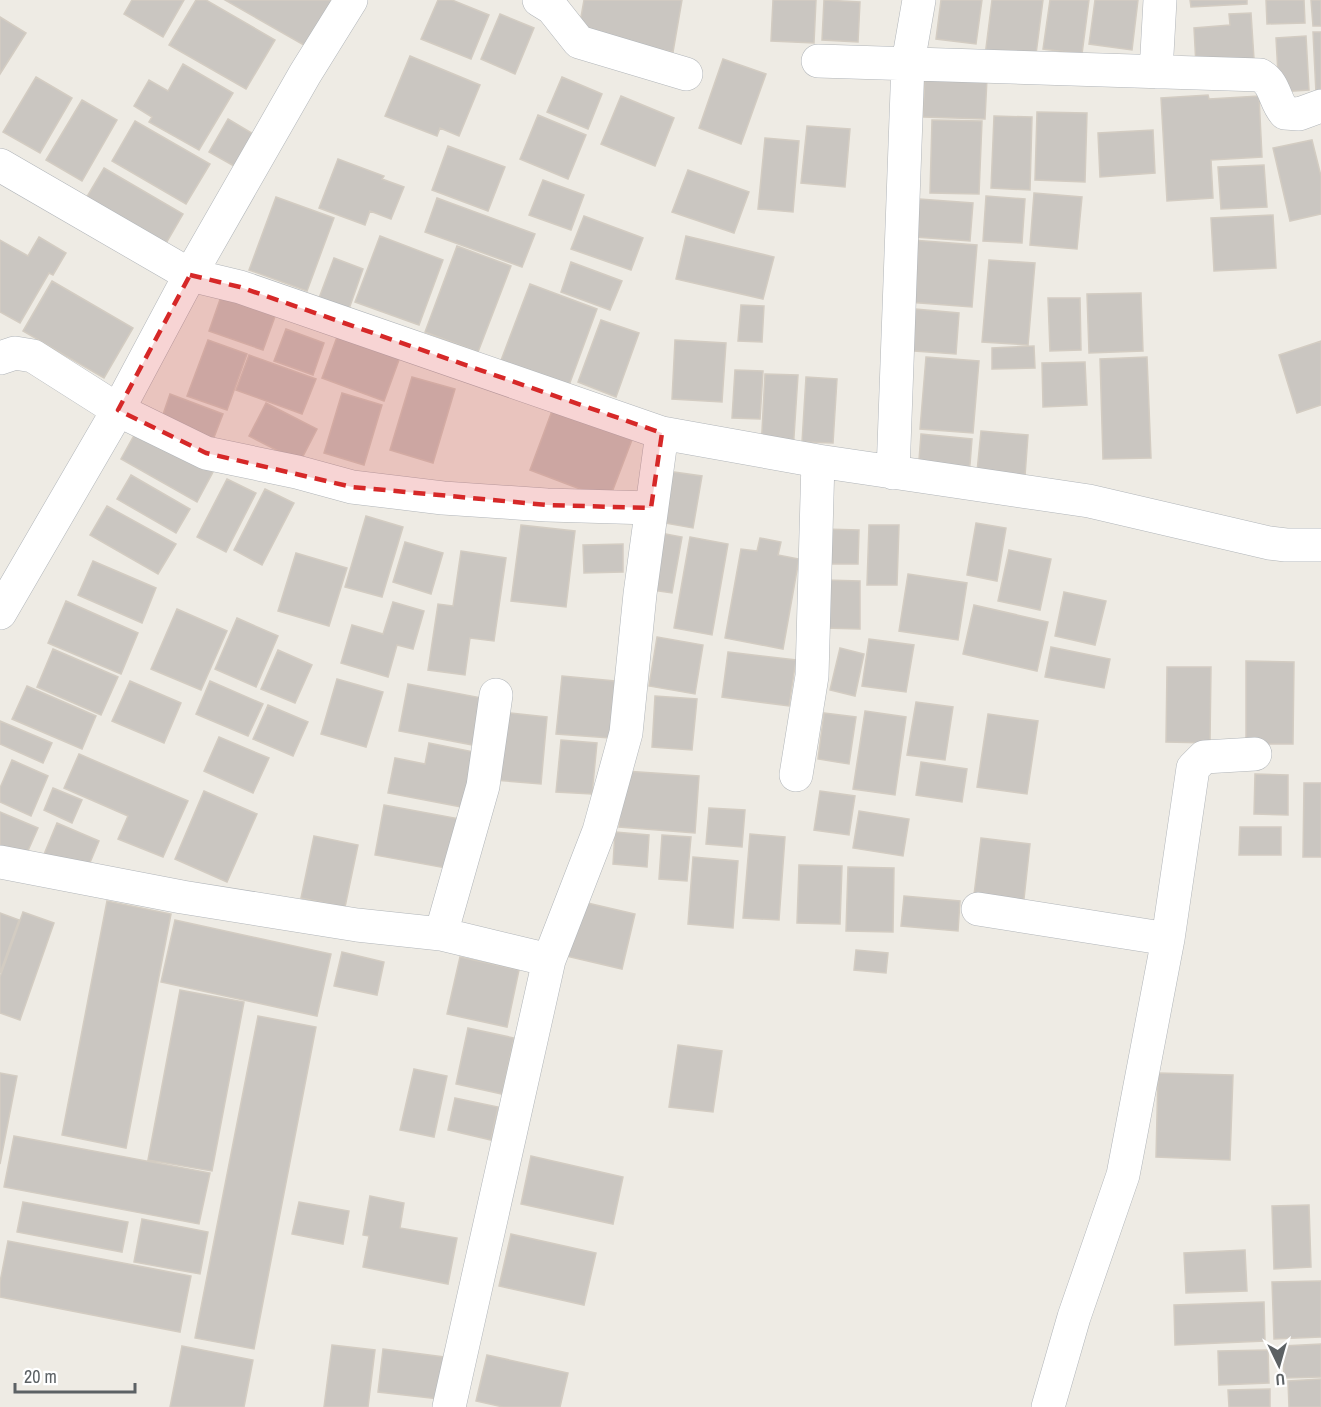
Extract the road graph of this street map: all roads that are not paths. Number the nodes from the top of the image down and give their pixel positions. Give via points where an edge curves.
1 (351, 0) edge
2 (539, 0) edge
3 (919, 0) edge
4 (1160, 0) edge
5 (818, 61) dead end
6 (908, 63) junction
7 (1156, 72) junction
8 (686, 74) dead end
9 (1321, 106) edge
10 (0, 165) edge
11 (189, 275) junction
12 (0, 358) edge
13 (117, 410) junction
14 (662, 433) junction
15 (818, 461) junction
16 (893, 473) junction
17 (651, 508) junction
18 (1321, 545) edge
19 (0, 613) edge
20 (496, 695) dead end
21 (1255, 754) dead end
22 (796, 775) dead end
23 (0, 862) edge
24 (978, 909) dead end
25 (441, 934) junction
26 (1168, 939) junction
27 (549, 960) junction
28 (449, 1407) edge
29 (1048, 1407) edge

1 - 11 street
2 - 8 street via 552,8 579,42
3 - 6 street
4 - 7 street
5 - 6 street
6 - 7 street
6 - 16 street
7 - 9 street via 1260,75 1268,80 1285,113 1299,114
10 - 11 street
11 - 13 street
11 - 14 street via 250,290
12 - 13 street via 15,354 33,356
13 - 17 street via 206,453 352,487 443,498
13 - 19 street
14 - 15 street
14 - 17 street
15 - 16 street
15 - 22 street via 812,676
16 - 18 street via 1089,501 1286,546
17 - 27 street via 626,733 599,831
20 - 25 street via 483,786
21 - 26 street via 1204,757 1193,768
23 - 25 street via 182,897
24 - 26 street
25 - 27 street
26 - 29 street via 1123,1175
27 - 28 street

